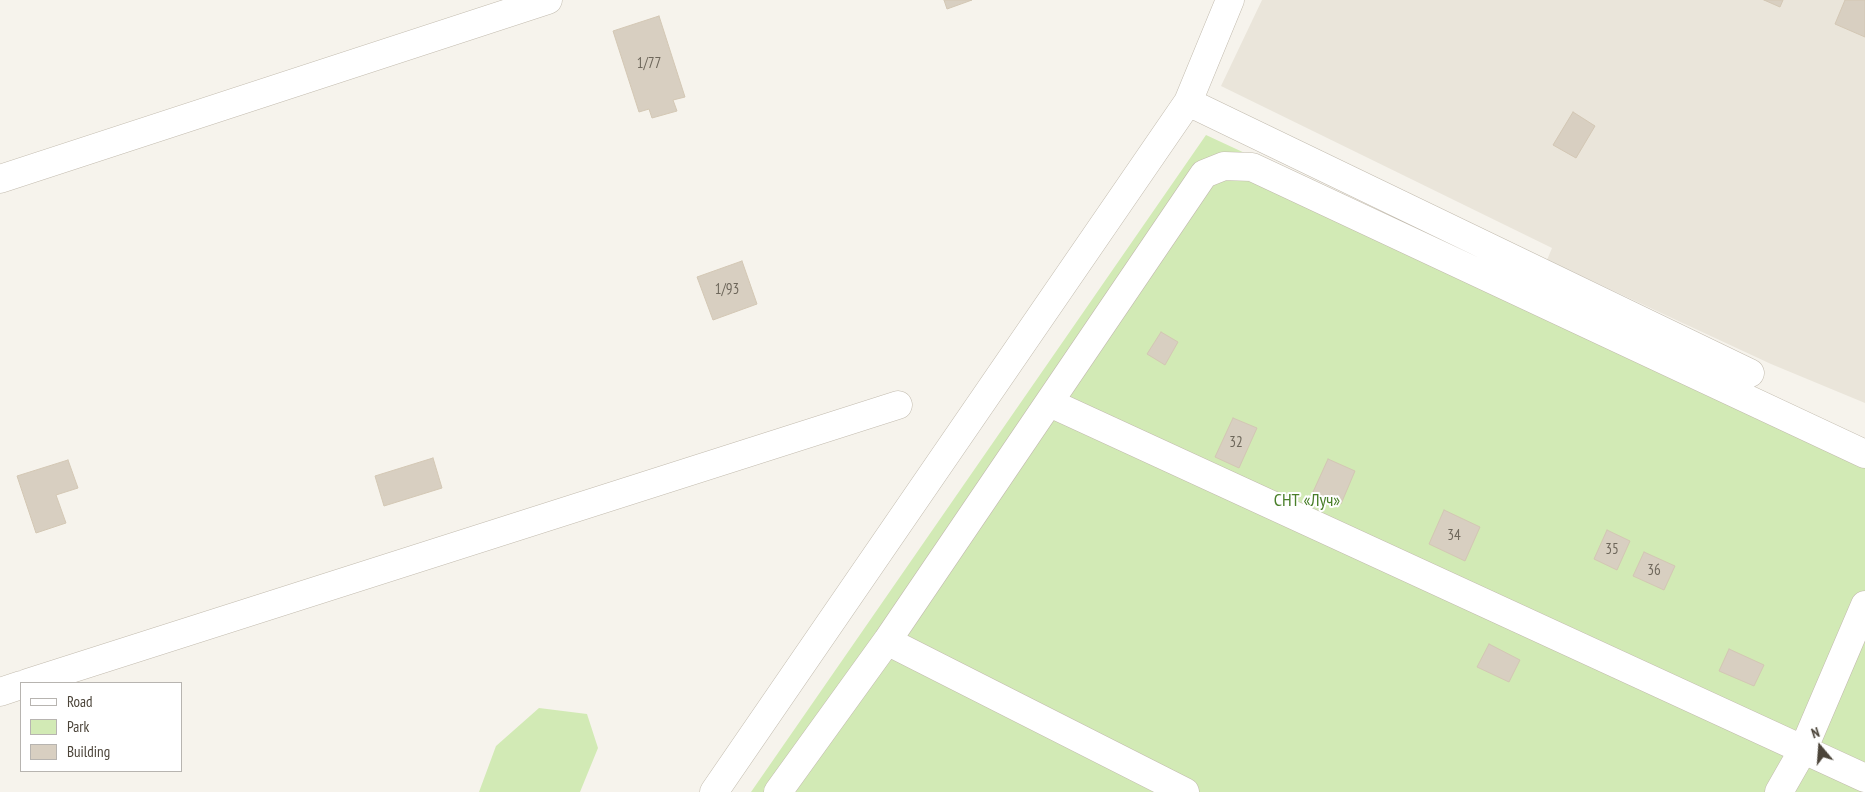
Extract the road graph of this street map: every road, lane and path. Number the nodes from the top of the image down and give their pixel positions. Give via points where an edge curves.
1 (548, 0) edge
2 (1230, 0) edge
3 (1188, 102) junction
4 (0, 179) edge
5 (1750, 373) dead end
6 (1050, 403) junction
7 (898, 404) dead end
8 (1865, 454) edge
9 (1865, 606) edge
10 (887, 641) junction
11 (30, 682) edge
12 (20, 685) edge
13 (0, 692) edge
14 (1803, 750) junction
15 (1865, 778) edge
16 (714, 792) edge
17 (778, 792) edge
18 (1185, 792) edge
19 (1779, 792) edge

1 - 4 street
2 - 3 street
3 - 5 street
3 - 16 street
6 - 8 street via 1204,174 1224,166 1252,167
6 - 10 street
6 - 14 street
7 - 11 street
9 - 14 street
10 - 17 street
10 - 18 street
12 - 13 street
14 - 15 street
14 - 19 street

